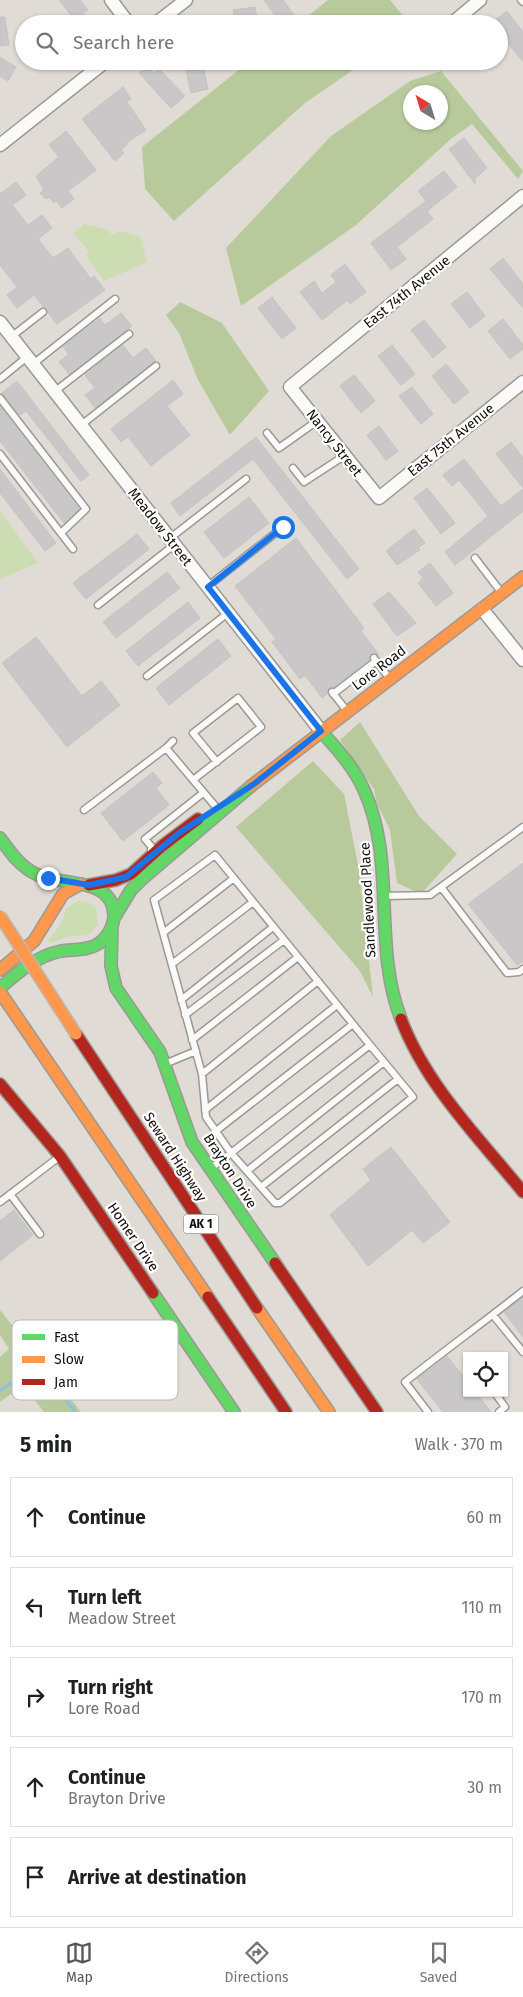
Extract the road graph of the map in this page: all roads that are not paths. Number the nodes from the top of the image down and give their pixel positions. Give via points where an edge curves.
1 (111, 0) edge
2 (186, 0) edge
3 (480, 0) edge
4 (122, 15) edge
5 (167, 15) edge
6 (462, 15) edge
7 (95, 70) edge
8 (0, 145) edge
9 (523, 196) edge
10 (115, 299) dead end
11 (43, 312) dead end
12 (0, 322) edge
13 (129, 334) dead end
14 (11, 337) junction
15 (30, 361) junction
16 (156, 366) dead end
17 (0, 379) edge
18 (523, 382) edge
19 (290, 388) joint
20 (54, 392) junction
21 (0, 398) edge
22 (317, 421) junction
23 (80, 426) junction
24 (267, 434) dead end
25 (0, 454) edge
26 (344, 456) junction
27 (293, 468) dead end
28 (246, 479) dead end
29 (379, 498) joint
30 (283, 527) dead end
31 (60, 532) junction
32 (172, 542) junction
33 (73, 549) dead end
34 (475, 558) dead end
35 (523, 577) edge
36 (208, 587) junction
37 (502, 593) junction
38 (98, 604) dead end
39 (482, 609) junction
40 (228, 613) junction
41 (523, 660) edge
42 (147, 676) dead end
43 (390, 679) junction
44 (347, 711) junction
45 (321, 731) junction
46 (173, 741) dead end
47 (166, 748) junction
48 (217, 762) junction
49 (193, 780) junction
50 (254, 784) junction
51 (203, 793) junction
52 (216, 807) junction
53 (84, 810) dead end
54 (523, 827) edge
55 (0, 838) edge
56 (151, 856) junction
57 (234, 878) junction
58 (85, 884) junction
59 (441, 887) junction
60 (384, 896) junction
61 (253, 902) junction
62 (0, 916) edge
63 (113, 921) junction
64 (273, 927) junction
65 (163, 933) junction
66 (284, 940) junction
67 (298, 958) junction
68 (172, 964) junction
69 (523, 969) edge
70 (0, 970) edge
71 (318, 981) junction
72 (0, 988) edge
73 (0, 992) edge
74 (182, 1000) junction
75 (337, 1005) junction
76 (185, 1015) junction
77 (353, 1024) junction
78 (192, 1040) junction
79 (370, 1045) junction
80 (196, 1051) junction
81 (384, 1062) junction
82 (165, 1063) junction
83 (202, 1074) junction
84 (398, 1080) junction
85 (0, 1084) edge
86 (0, 1095) edge
87 (205, 1110) junction
88 (35, 1125) junction
89 (216, 1131) junction
90 (231, 1153) junction
91 (60, 1156) junction
92 (210, 1169) junction
93 (247, 1171) junction
94 (261, 1187) junction
95 (523, 1192) edge
96 (10, 1194) junction
97 (0, 1202) edge
98 (40, 1234) dead end
99 (232, 1271) junction
100 (523, 1291) edge
101 (493, 1315) junction
102 (171, 1320) edge
103 (178, 1330) edge
104 (523, 1352) edge
105 (498, 1397) edge
106 (234, 1412) edge
107 (286, 1412) edge
108 (329, 1412) edge
109 (340, 1412) edge
110 (377, 1412) edge
111 (428, 1412) edge
112 (499, 1412) edge

1 - 4 street
2 - 5 street
3 - 6 street
7 - 8 street
9 - 19 street, East 74th Avenue
10 - 15 lane
11 - 14 lane
12 - 14 street, Meadow Street
13 - 20 lane
14 - 15 street, Meadow Street
15 - 17 lane
15 - 20 street, Meadow Street
16 - 23 lane
18 - 29 street, East 75th Avenue
19 - 22 street, Nancy Street
20 - 23 street, Meadow Street
21 - 31 lane via 86,509
22 - 24 lane via 278,448
22 - 26 street, Nancy Street
23 - 32 street, Meadow Street
25 - 31 lane
26 - 27 lane via 304,482
26 - 29 street, Nancy Street
28 - 32 lane
30 - 36 lane
31 - 33 lane
32 - 36 street, Meadow Street
32 - 38 lane
34 - 37 lane
35 - 37 main road, Lore Road
36 - 40 street, Meadow Street
37 - 39 main road, Lore Road
39 - 41 street
39 - 43 main road, Lore Road
40 - 42 lane
40 - 45 street, Meadow Street
43 - 44 main road, Lore Road
43 - 44 lane via 375,659 332,692
44 - 45 main road, Lore Road
45 - 50 main road, Lore Road
45 - 60 main road, Sandlewood Place via 366,793 378,827
46 - 47 lane
47 - 49 lane
47 - 53 lane
48 - 48 lane via 261,727 238,698 193,733
48 - 49 lane
49 - 51 lane
50 - 52 main road, Lore Road
50 - 63 main road, Lore Road via 141,880 131,890
51 - 52 lane
51 - 56 lane via 144,839 151,846
52 - 56 main road, Lore Road
54 - 59 lane
55 - 58 main road via 15,857 37,874
56 - 58 main road, Lore Road via 126,877
57 - 61 lane
57 - 65 lane
57 - 65 lane via 215,855 154,900
58 - 63 main road via 99,889 109,898 114,908
58 - 70 main road via 70,888 57,899 39,936
59 - 60 lane via 430,895
59 - 69 lane via 508,973
60 - 95 main road, Sandlewood Place via 387,969 405,1030 449,1098
61 - 64 lane
61 - 68 lane
62 - 99 main road, Seward Highway / AK 1, bridge
63 - 72 main road, Lore Road via 99,944 42,957
63 - 82 main road, Brayton Drive via 112,971 116,987 150,1033
64 - 66 lane
64 - 74 lane
65 - 68 lane
66 - 67 lane
66 - 76 lane
67 - 71 lane
67 - 78 lane
68 - 74 lane
71 - 75 lane
71 - 83 lane
73 - 107 main road, AK 1
74 - 76 lane
75 - 77 lane
75 - 87 lane
76 - 78 lane
77 - 79 lane
77 - 89 lane
78 - 80 lane
79 - 81 lane
79 - 90 lane
80 - 82 lane
80 - 83 lane
81 - 84 lane
81 - 93 lane
82 - 92 main road, Brayton Drive via 183,1123
83 - 87 lane
84 - 94 lane
84 - 94 lane via 413,1097 280,1203 276,1203
85 - 88 main road, Homer Drive
86 - 88 main road
87 - 89 lane
88 - 91 main road, Homer Drive
89 - 90 lane
90 - 92 lane
90 - 93 lane
91 - 96 lane
91 - 102 main road, Homer Drive
92 - 110 main road, Brayton Drive
93 - 94 lane
96 - 97 lane
96 - 98 lane
99 - 108 main road, Seward Highway / AK 1
99 - 109 main road
100 - 101 lane
101 - 104 lane
101 - 111 lane via 406,1382
103 - 106 main road, Homer Drive
105 - 112 lane via 505,1407

